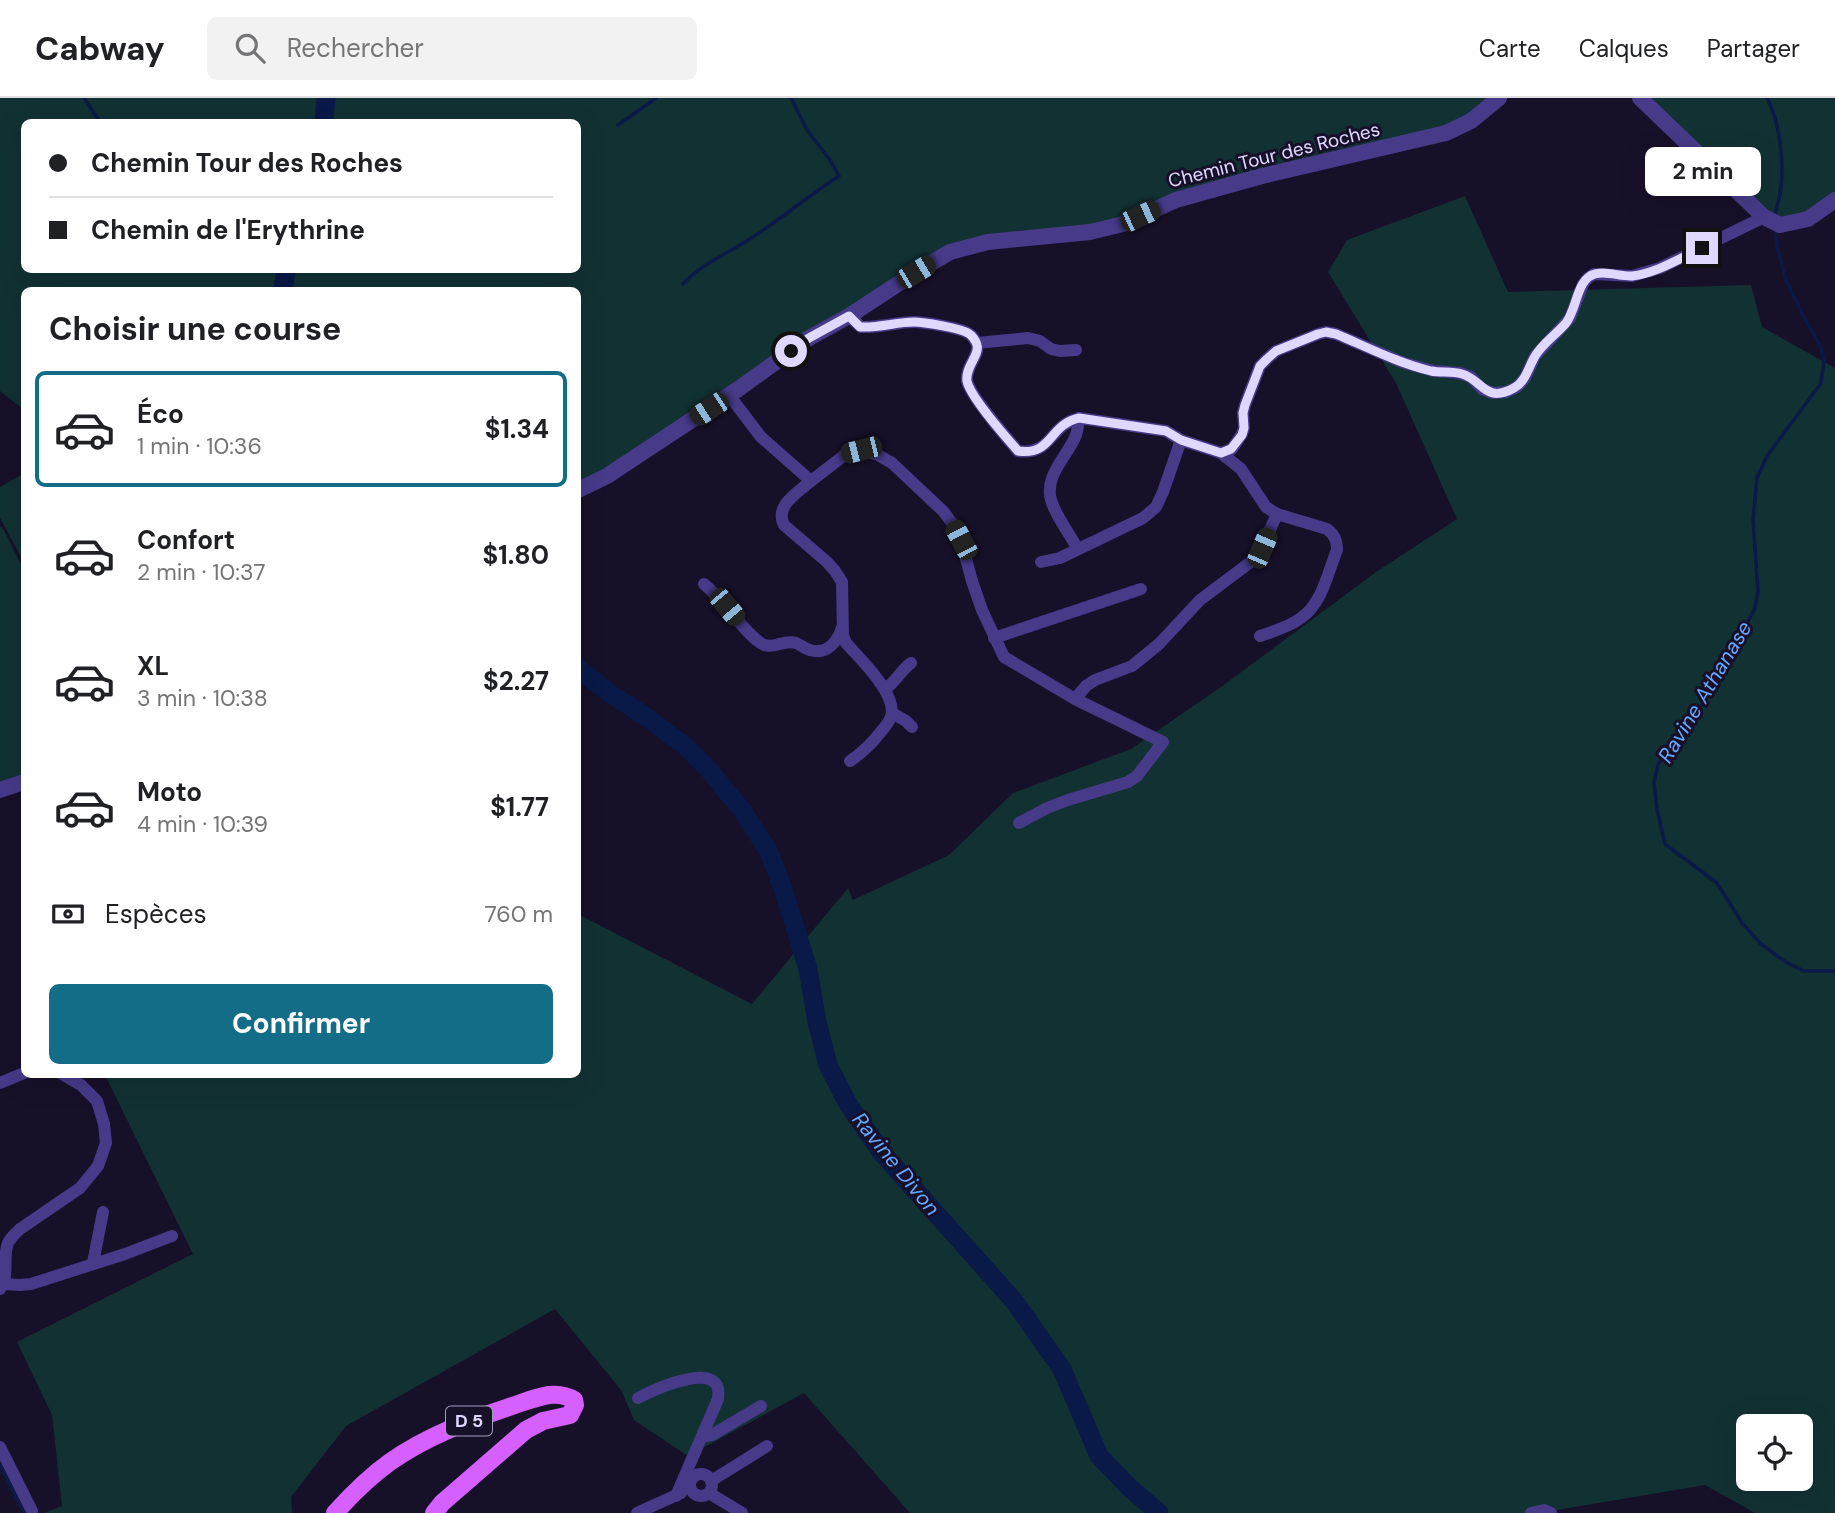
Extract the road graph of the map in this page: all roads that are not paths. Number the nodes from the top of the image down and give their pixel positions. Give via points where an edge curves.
1 (1499, 98) edge
2 (1640, 98) edge
3 (1835, 200) edge
4 (1764, 217) junction
5 (849, 316) junction
6 (977, 343) junction
7 (1076, 350) dead end
8 (729, 395) junction
9 (1079, 418) junction
10 (1181, 440) junction
11 (1221, 453) junction
12 (811, 481) junction
13 (581, 489) edge
14 (1277, 514) junction
15 (1077, 548) junction
16 (1041, 562) dead end
17 (704, 584) dead end
18 (1141, 589) dead end
19 (842, 628) junction
20 (1261, 635) dead end
21 (994, 638) junction
22 (911, 663) dead end
23 (885, 689) junction
24 (1075, 699) junction
25 (892, 713) junction
26 (912, 727) dead end
27 (850, 761) dead end
28 (21, 783) edge
29 (0, 790) edge
30 (1019, 822) dead end
31 (21, 1074) edge
32 (70, 1078) edge
33 (0, 1083) edge
34 (103, 1212) dead end
35 (172, 1236) dead end
36 (93, 1263) junction
37 (2, 1286) edge
38 (638, 1398) dead end
39 (761, 1406) dead end
40 (703, 1433) junction
41 (767, 1446) dead end
42 (0, 1447) edge
43 (710, 1487) junction
44 (676, 1496) junction
45 (32, 1511) dead end
46 (335, 1513) edge
47 (434, 1513) edge
48 (637, 1513) edge
49 (742, 1513) edge
50 (1531, 1513) edge
51 (1551, 1513) edge

1 - 5 street, Chemin Tour des Roches via 1471,121 1446,133 1176,200 1123,224 959,249
2 - 4 street
3 - 4 street via 1808,219 1780,225
4 - 11 street via 1660,268 1632,276 1594,274 1588,278 1570,318 1535,355 1525,378 1506,392 1493,393 1471,377 1404,363 1326,332 1276,351 1260,366 1245,405 1242,435
5 - 6 street via 860,327 916,322 957,329 969,333
5 - 8 street, Chemin Tour des Roches via 809,338
6 - 7 street via 1028,338 1051,349
6 - 9 street via 967,382 1018,451 1043,447 1063,424
8 - 12 street via 761,437
8 - 13 street, Chemin Tour des Roches
9 - 10 street via 1166,431
9 - 15 street via 1077,434 1050,489 1054,508
10 - 11 street
10 - 15 street via 1156,507 1143,518
11 - 14 street via 1241,469 1266,507
12 - 19 street via 784,505 781,519 842,582
12 - 21 street via 846,454 861,450 892,463 955,527
14 - 20 street via 1327,529 1334,534 1337,550 1316,602 1304,617
14 - 24 street via 1252,561 1200,600 1132,666 1095,680
15 - 16 street
17 - 19 street via 763,645 786,641 821,651 837,640
18 - 21 street
19 - 23 street via 846,643
21 - 24 street via 1004,657
22 - 23 street
23 - 25 street
24 - 30 street via 1163,742 1128,782 1068,800
25 - 26 street
25 - 27 street via 882,730
28 - 29 street
31 - 33 street
32 - 37 street via 97,1101 106,1143 98,1166 80,1188 12,1237
34 - 36 street
35 - 36 street
36 - 37 street via 31,1283
38 - 40 street via 699,1377 715,1382 719,1399
39 - 40 street via 712,1435
40 - 44 street
41 - 43 street
42 - 45 street
43 - 44 street via 701,1496 691,1489
43 - 49 street
44 - 48 street
46 - 47 main road, D 5 via 359,1487 421,1442 538,1398 562,1395 574,1401 569,1415 526,1430
50 - 51 street

